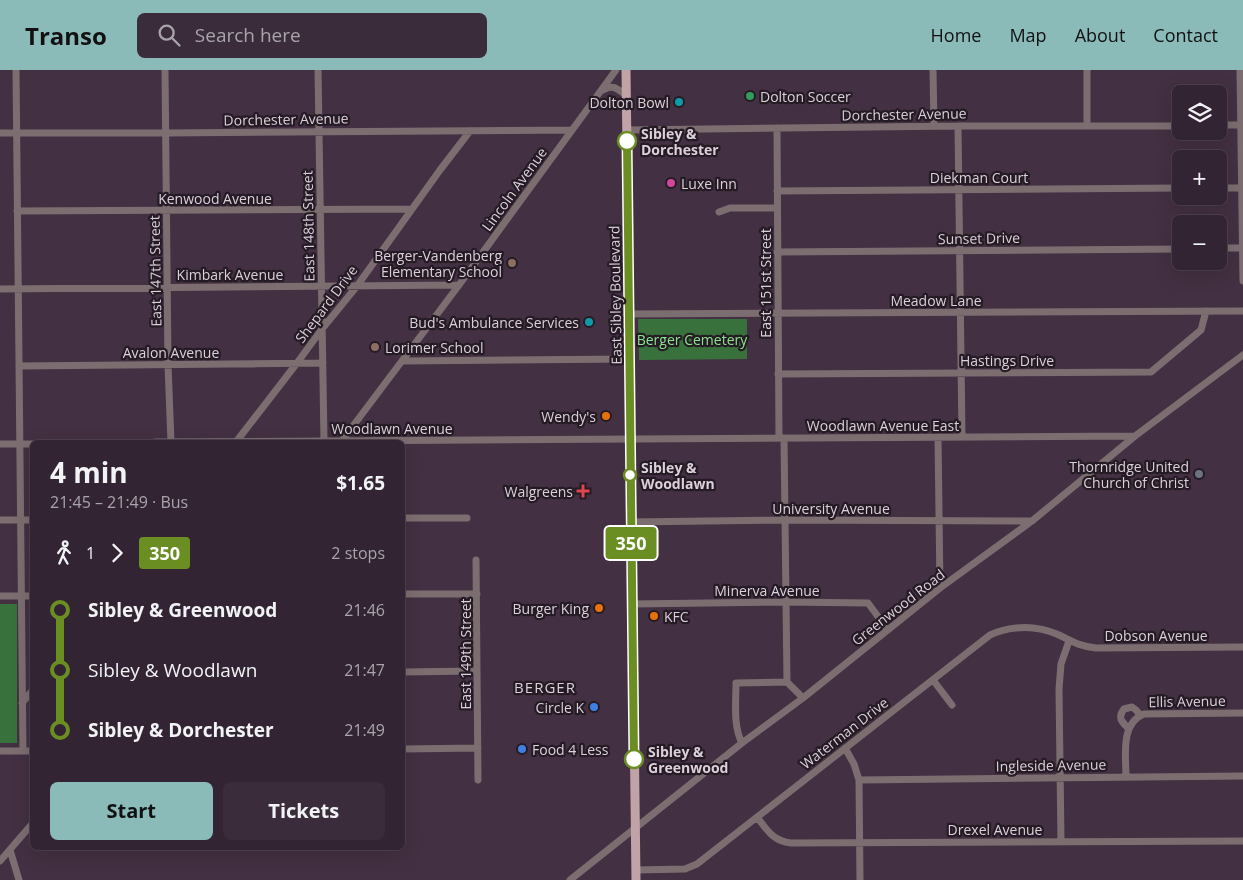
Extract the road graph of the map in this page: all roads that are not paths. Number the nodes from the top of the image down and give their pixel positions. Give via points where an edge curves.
1 (16, 70) edge
2 (165, 70) edge
3 (318, 70) edge
4 (616, 70) edge
5 (626, 70) edge
6 (933, 70) edge
7 (1087, 70) edge
8 (1240, 70) edge
9 (601, 92) junction
10 (1242, 93) edge
11 (626, 95) junction
12 (1242, 125) junction
13 (934, 126) junction
14 (958, 126) junction
15 (1087, 126) junction
16 (1172, 126) edge
17 (1227, 126) edge
18 (777, 128) junction
19 (572, 130) junction
20 (627, 130) junction
21 (319, 131) junction
22 (470, 131) junction
23 (0, 133) edge
24 (17, 133) junction
25 (166, 133) junction
26 (1242, 158) edge
27 (1172, 188) edge
28 (1227, 188) edge
29 (1242, 188) junction
30 (958, 190) junction
31 (777, 191) junction
32 (777, 208) junction
33 (412, 209) junction
34 (17, 210) junction
35 (320, 210) junction
36 (167, 211) junction
37 (718, 212) dead end
38 (1243, 223) edge
39 (1172, 248) edge
40 (1227, 248) edge
41 (1242, 248) edge
42 (959, 251) junction
43 (778, 252) junction
44 (1243, 281) edge
45 (459, 285) junction
46 (321, 286) junction
47 (356, 286) junction
48 (168, 287) junction
49 (0, 289) edge
50 (18, 289) junction
51 (1206, 311) junction
52 (1243, 311) edge
53 (960, 312) junction
54 (778, 313) junction
55 (629, 314) junction
56 (322, 328) junction
57 (1243, 355) edge
58 (629, 359) junction
59 (403, 361) junction
60 (297, 363) junction
61 (323, 363) junction
62 (168, 365) junction
63 (19, 366) junction
64 (960, 373) junction
65 (778, 374) junction
66 (1135, 436) junction
67 (938, 437) junction
68 (962, 437) junction
69 (781, 438) junction
70 (630, 439) junction
71 (170, 440) edge
72 (238, 440) edge
73 (324, 440) edge
74 (344, 440) edge
75 (405, 441) edge
76 (0, 444) edge
77 (20, 444) junction
78 (30, 444) edge
79 (405, 518) edge
80 (466, 518) dead end
81 (0, 520) edge
82 (20, 520) junction
83 (30, 520) edge
84 (785, 520) junction
85 (939, 520) junction
86 (1032, 521) junction
87 (631, 522) junction
88 (476, 560) dead end
89 (940, 588) junction
90 (405, 594) edge
91 (477, 594) junction
92 (0, 596) edge
93 (21, 596) junction
94 (30, 596) edge
95 (785, 602) junction
96 (632, 604) junction
97 (888, 630) junction
98 (1069, 641) junction
99 (1243, 647) edge
100 (477, 671) junction
101 (405, 672) edge
102 (933, 680) junction
103 (787, 682) junction
104 (30, 693) edge
105 (803, 698) junction
106 (22, 703) junction
107 (952, 705) dead end
108 (1243, 712) edge
109 (1140, 715) junction
110 (1129, 729) junction
111 (742, 744) junction
112 (478, 748) junction
113 (845, 748) junction
114 (405, 749) edge
115 (0, 751) edge
116 (23, 751) junction
117 (30, 751) edge
118 (1243, 776) edge
119 (1126, 777) junction
120 (1060, 778) junction
121 (478, 780) dead end
122 (859, 780) junction
123 (757, 817) junction
124 (30, 826) edge
125 (635, 829) junction
126 (23, 835) junction
127 (30, 835) edge
128 (1061, 841) junction
129 (1243, 841) edge
130 (859, 842) junction
131 (10, 850) junction
132 (0, 861) edge
133 (636, 870) junction
134 (19, 880) edge
135 (570, 880) edge
136 (636, 880) edge
137 (860, 880) edge

1 - 24 street
2 - 25 street, East 147th Street
3 - 21 street, East 148th Street
4 - 9 street, Lincoln Avenue
5 - 11 main road, East Sibley Boulevard
6 - 13 street
7 - 15 street
8 - 10 street
9 - 11 street via 613,87
9 - 19 street, Lincoln Avenue
10 - 12 street
11 - 20 main road, East Sibley Boulevard
12 - 17 street
12 - 26 street
13 - 14 street, Dorchester Avenue
13 - 18 street, Dorchester Avenue
14 - 15 street, Dorchester Avenue
14 - 30 street
15 - 16 street, Dorchester Avenue
18 - 20 street, Dorchester Avenue
18 - 31 street, East 151st Street
19 - 22 street, Dorchester Avenue
19 - 45 street, Lincoln Avenue
20 - 55 main road, East Sibley Boulevard
21 - 22 street, Dorchester Avenue
21 - 25 street, Dorchester Avenue
21 - 35 street, East 148th Street
22 - 33 street, Shepard Drive
23 - 24 street, Dorchester Avenue
24 - 25 street, Dorchester Avenue
24 - 34 street
25 - 36 street, East 147th Street
26 - 29 street
27 - 30 street, Diekman Court
28 - 29 street
29 - 38 street
30 - 31 street, Diekman Court
30 - 42 street
31 - 32 street, East 151st Street
32 - 37 street via 730,208
32 - 43 street, East 151st Street
33 - 35 street, Kenwood Avenue
33 - 47 street, Shepard Drive
34 - 36 street, Kenwood Avenue
34 - 50 street
35 - 36 street, Kenwood Avenue
35 - 46 street, East 148th Street
36 - 48 street, East 147th Street
38 - 41 street
39 - 42 street, Sunset Drive
40 - 41 street
41 - 44 street
42 - 43 street, Sunset Drive
42 - 53 street
43 - 54 street, East 151st Street
45 - 47 street, Kimbark Avenue
45 - 59 street, Lincoln Avenue
46 - 47 street, Kimbark Avenue
46 - 48 street, Kimbark Avenue
46 - 56 street, East 148th Street
47 - 56 street, Shepard Drive
48 - 50 street, Kimbark Avenue
48 - 62 street, East 147th Street
49 - 50 street, Kimbark Avenue
50 - 63 street
51 - 52 street, Meadow Lane
51 - 53 street, Meadow Lane
51 - 64 street, Hastings Drive via 1201,330 1151,372
53 - 54 street, Meadow Lane
53 - 64 street
54 - 55 street, Meadow Lane
54 - 65 street, East 151st Street
55 - 58 main road, East Sibley Boulevard
56 - 60 street, Shepard Drive
56 - 61 street, East 148th Street
57 - 66 street, Greenwood Road
58 - 59 street
58 - 70 main road, East Sibley Boulevard
59 - 74 street, Lincoln Avenue
60 - 61 street, Avalon Avenue
60 - 62 street, Avalon Avenue
60 - 72 street, Shepard Drive
61 - 73 street, East 148th Street
62 - 63 street, Avalon Avenue
62 - 71 street, East 147th Street
63 - 77 street
64 - 65 street, Hastings Drive
64 - 68 street
65 - 69 street, East 151st Street
66 - 68 street, Woodlawn Avenue East
66 - 86 street, Greenwood Road
67 - 68 street, Woodlawn Avenue East
67 - 69 street, Woodlawn Avenue East
67 - 85 street
69 - 70 street, Woodlawn Avenue East
69 - 84 street, East 151st Street
70 - 75 street, Woodlawn Avenue
70 - 87 main road, East Sibley Boulevard
76 - 77 street
77 - 78 street
77 - 82 street
79 - 80 street
81 - 82 street
82 - 83 street
82 - 93 street
84 - 85 street, University Avenue
84 - 87 street, University Avenue
84 - 95 street, East 151st Street
85 - 86 street, University Avenue
85 - 89 street
86 - 89 street, Greenwood Road
87 - 96 main road, East Sibley Boulevard
88 - 91 street, East 149th Street
89 - 97 street, Greenwood Road
90 - 91 street
91 - 100 street, East 149th Street
92 - 93 street
93 - 94 street
93 - 106 street
95 - 96 street, Minerva Avenue
95 - 97 street, Minerva Avenue via 868,603
95 - 103 street, East 151st Street
96 - 125 main road, East Sibley Boulevard
97 - 105 street, Greenwood Road
98 - 99 street, Dobson Avenue via 1105,649
98 - 102 street, Waterman Drive via 1044,629 1008,628 990,635
98 - 120 street via 1059,675
100 - 101 street
100 - 112 street, East 149th Street
102 - 107 street
102 - 113 street, Waterman Drive
103 - 105 street
103 - 111 street via 736,683 738,736
104 - 106 street
105 - 111 street, Greenwood Road
106 - 116 street
108 - 109 street, Ellis Avenue
109 - 110 street, Ellis Avenue
109 - 110 street via 1132,707 1124,709 1121,722
110 - 119 street
111 - 125 street, Greenwood Road
112 - 114 street
112 - 121 street, East 149th Street
113 - 122 street
113 - 123 street, Waterman Drive
115 - 116 street
116 - 117 street
118 - 119 street, Ingleside Avenue
119 - 120 street, Ingleside Avenue
120 - 122 street, Ingleside Avenue
120 - 128 street
122 - 130 street
123 - 130 street, Drexel Avenue via 771,836 784,842
123 - 133 street, Waterman Drive via 697,864 685,868
124 - 126 street
125 - 133 main road, East Sibley Boulevard
125 - 135 street, Greenwood Road
126 - 127 street
126 - 131 street
128 - 129 street, Drexel Avenue
128 - 130 street, Drexel Avenue
130 - 137 street
131 - 132 street
131 - 134 street
133 - 136 main road, East Sibley Boulevard

